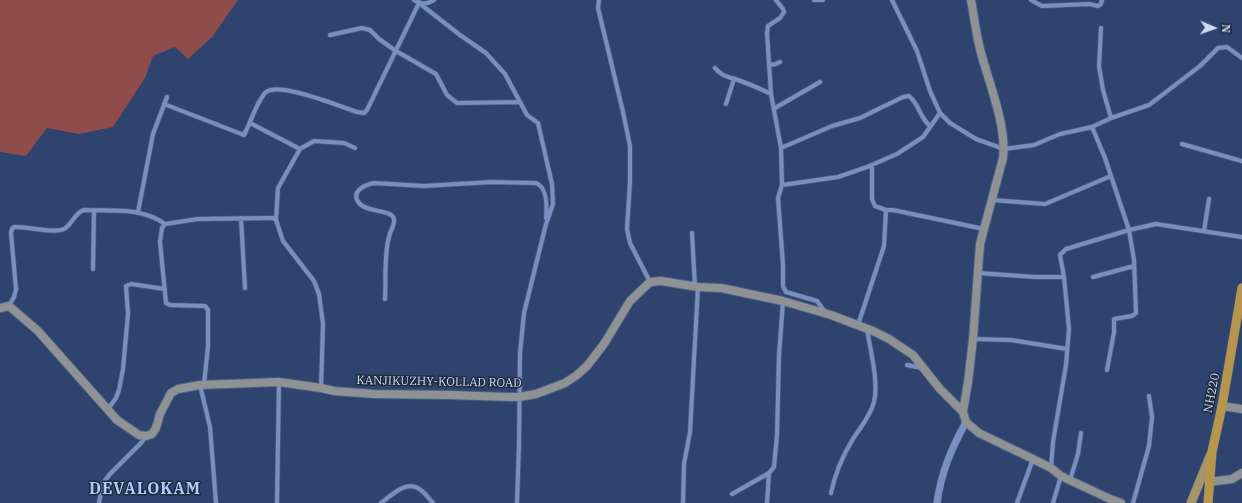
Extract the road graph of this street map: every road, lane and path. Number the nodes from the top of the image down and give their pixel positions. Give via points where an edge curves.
1 (414, 0) edge
2 (434, 0) edge
3 (599, 0) edge
4 (776, 0) edge
5 (814, 0) edge
6 (823, 0) edge
7 (892, 0) edge
8 (971, 0) edge
9 (1031, 0) edge
10 (1102, 0) edge
11 (419, 3) junction
12 (1101, 28) dead end
13 (330, 35) dead end
14 (396, 51) junction
15 (1242, 58) edge
16 (780, 62) dead end
17 (769, 65) junction
18 (715, 68) dead end
19 (734, 79) junction
20 (820, 82) dead end
21 (771, 94) junction
22 (167, 97) dead end
23 (520, 102) junction
24 (164, 104) junction
25 (726, 104) dead end
26 (774, 108) junction
27 (940, 113) junction
28 (1111, 118) junction
29 (250, 123) junction
30 (930, 126) junction
31 (1092, 127) junction
32 (1182, 144) dead end
33 (355, 148) dead end
34 (781, 148) junction
35 (1004, 149) junction
36 (300, 150) junction
37 (1242, 161) edge
38 (872, 165) junction
39 (1111, 176) junction
40 (782, 185) junction
41 (1209, 199) dead end
42 (991, 200) junction
43 (94, 210) junction
44 (886, 210) junction
45 (138, 212) junction
46 (242, 218) junction
47 (276, 220) junction
48 (165, 224) junction
49 (546, 224) junction
50 (984, 229) junction
51 (1129, 230) junction
52 (1204, 231) junction
53 (692, 233) dead end
54 (1242, 236) edge
55 (1134, 266) junction
56 (93, 269) dead end
57 (978, 273) junction
58 (1064, 277) junction
59 (1093, 277) dead end
60 (650, 282) junction
61 (697, 287) junction
62 (245, 288) dead end
63 (1242, 288) edge
64 (165, 289) junction
65 (385, 299) dead end
66 (783, 301) junction
67 (9, 306) junction
68 (0, 308) edge
69 (827, 314) junction
70 (858, 325) junction
71 (867, 328) junction
72 (973, 339) junction
73 (1067, 349) junction
74 (907, 364) dead end
75 (923, 368) junction
76 (1107, 370) dead end
77 (279, 382) junction
78 (202, 384) junction
79 (321, 388) junction
80 (1149, 396) dead end
81 (520, 397) junction
82 (1222, 406) junction
83 (108, 409) junction
84 (1242, 409) edge
85 (963, 412) junction
86 (966, 422) junction
87 (1081, 433) dead end
88 (146, 436) junction
89 (1212, 452) junction
90 (1033, 459) junction
91 (1051, 468) junction
92 (769, 473) junction
93 (1242, 473) edge
94 (1061, 476) junction
95 (1070, 480) junction
96 (1210, 482) junction
97 (831, 493) dead end
98 (732, 494) dead end
99 (1116, 502) edge
100 (98, 503) edge
101 (216, 503) edge
102 (277, 503) edge
103 (381, 503) edge
104 (433, 503) edge
105 (517, 503) edge
106 (683, 503) edge
107 (767, 503) edge
108 (937, 503) edge
109 (1017, 503) edge
110 (1053, 503) edge
111 (1133, 503) edge
112 (1191, 503) edge
113 (1208, 503) edge

1 - 11 street
2 - 11 street via 426,4
3 - 60 street via 598,8 630,146 627,229 630,243
4 - 17 street via 784,12 767,29
5 - 6 street
7 - 27 street via 917,51
8 - 35 main road
9 - 10 street via 1042,6 1098,6
11 - 14 street
11 - 23 street via 486,53 505,74
12 - 28 street via 1099,66
13 - 14 street via 362,28 370,30
14 - 23 street via 436,74 447,95 457,103
14 - 29 street via 364,113 303,94 274,89 266,93
15 - 28 street via 1227,47 1218,48 1200,66 1148,105
16 - 17 street
17 - 21 street
18 - 19 street via 724,76
19 - 21 street
19 - 25 street
20 - 26 street
21 - 26 street
22 - 24 street
23 - 49 street via 526,115 538,123 552,184 553,204
24 - 29 street via 244,135
24 - 45 street via 153,134
26 - 34 street
27 - 30 street
27 - 35 street via 950,123 971,136
28 - 31 street
29 - 36 street
30 - 34 street via 914,99 909,96 902,97 860,118 832,126
30 - 38 street via 923,137
31 - 35 street via 1060,134 1034,145
31 - 39 street
32 - 37 street
33 - 36 street via 344,143 314,141
34 - 40 street
35 - 42 main road
36 - 47 street via 278,188
38 - 40 street via 838,177
38 - 44 street via 872,199 875,206
39 - 42 street via 1045,204
39 - 51 street
40 - 69 street via 778,198 783,286 786,292 817,301
41 - 52 street
42 - 50 main road
43 - 45 street
43 - 56 street
43 - 67 street via 81,210 63,230 17,227 12,229 16,289
44 - 50 street
44 - 70 street via 884,246
45 - 48 street via 153,216
46 - 47 street
46 - 48 street via 198,219
46 - 62 street
47 - 79 street via 283,241 314,282 319,294 323,324
48 - 64 street via 160,242
49 - 65 street via 545,194 542,187 536,183 498,182 424,186 366,184 357,194 360,204 375,211 388,213 393,216 394,221 388,243
49 - 81 street via 524,314 520,352
50 - 57 main road
51 - 52 street via 1156,224
51 - 55 street
51 - 58 street via 1066,249 1060,255
52 - 54 street
53 - 61 street
55 - 59 street
55 - 76 street via 1136,313 1114,319
57 - 58 street
57 - 72 main road
58 - 73 street via 1069,329
60 - 61 main road via 661,281
60 - 81 main road, KANJIKUZHY-KOLLAD ROAD via 630,301 604,344 577,375 549,389
61 - 66 main road via 721,288
61 - 106 street via 690,432 684,464
63 - 82 highway, NH220
64 - 78 street via 167,304 208,308 208,347
64 - 83 street via 131,284 126,286 128,314 123,369 119,390
66 - 69 main road
66 - 92 street via 774,466
67 - 68 main road
67 - 83 main road via 38,331
69 - 70 main road
70 - 71 main road
71 - 75 main road via 913,355
71 - 97 street via 875,380 874,403 847,449 833,481
72 - 73 street via 1012,340
72 - 85 main road
73 - 91 street
74 - 75 street
75 - 85 main road
77 - 78 main road, KANJIKUZHY-KOLLAD ROAD
77 - 79 main road, KANJIKUZHY-KOLLAD ROAD
77 - 102 street
78 - 88 main road, KANJIKUZHY-KOLLAD ROAD via 172,393 160,414 156,428 152,434
78 - 101 street via 210,427
79 - 81 main road, KANJIKUZHY-KOLLAD ROAD via 374,394
80 - 111 street via 1152,417 1149,446
81 - 105 street
82 - 84 main road
82 - 89 highway, NH220
83 - 88 main road via 117,420 139,435
85 - 86 main road
86 - 90 main road via 979,433
86 - 108 street via 943,472
87 - 95 street
88 - 100 street via 103,483
89 - 96 highway, NH220
89 - 112 main road
90 - 91 main road
90 - 109 street
91 - 94 main road
92 - 98 street
92 - 107 street
93 - 96 main road via 1232,479
94 - 95 main road
94 - 110 street
95 - 99 main road
96 - 113 highway, NH220
103 - 104 street via 400,488 407,487 423,491

